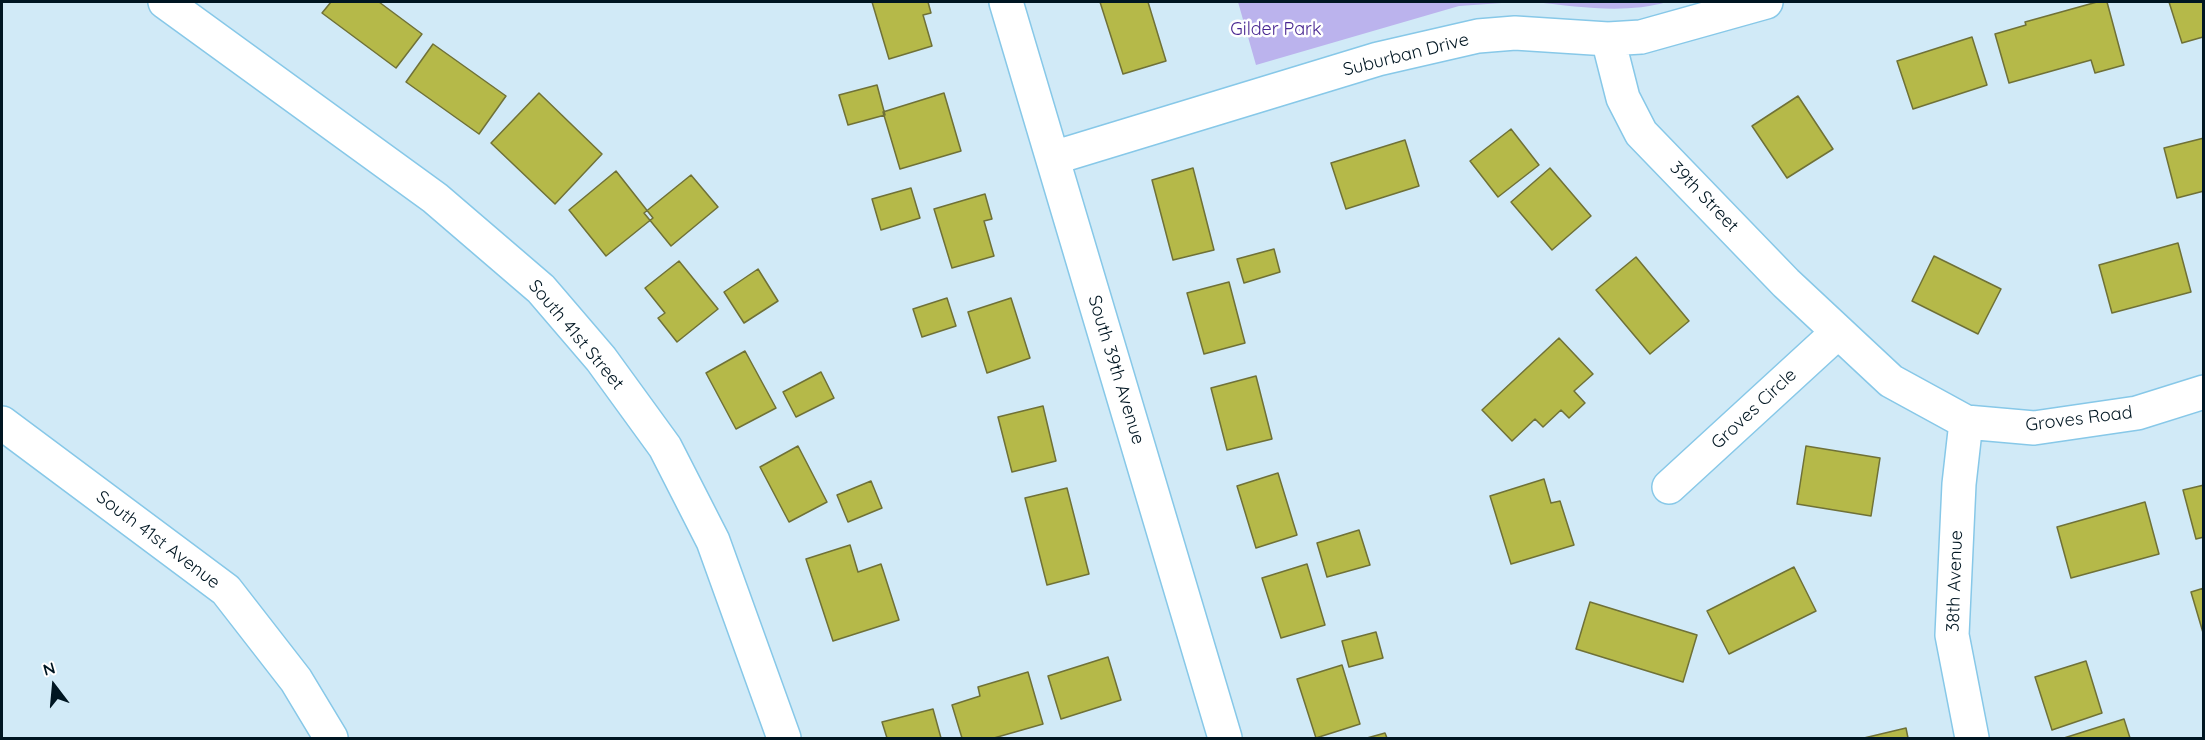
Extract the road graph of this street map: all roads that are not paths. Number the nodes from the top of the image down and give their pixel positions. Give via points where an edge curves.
1 (165, 2) edge
2 (1006, 2) edge
3 (1766, 2) edge
4 (1608, 39) junction
5 (1053, 158) junction
6 (1838, 332) junction
7 (2204, 392) edge
8 (2, 423) edge
9 (1966, 423) junction
10 (1669, 487) dead end
11 (331, 738) edge
12 (784, 738) edge
13 (1225, 738) edge
14 (1972, 738) edge

1 - 12 street, South 41st Street via 435,198 541,289 601,359 665,447 713,541
2 - 5 street, South 39th Avenue
3 - 4 street, Suburban Drive via 1641,37
4 - 5 street, Suburban Drive via 1515,33 1478,36 1378,59
4 - 6 street, 39th Street via 1623,98 1641,133
5 - 13 street, South 39th Avenue
6 - 9 street, Groves Road via 1891,381
6 - 10 street, Groves Circle
7 - 9 street, Groves Road via 2137,412 2034,428
8 - 11 street, South 41st Avenue via 226,590 296,680
9 - 14 street, 38th Avenue via 1952,635

